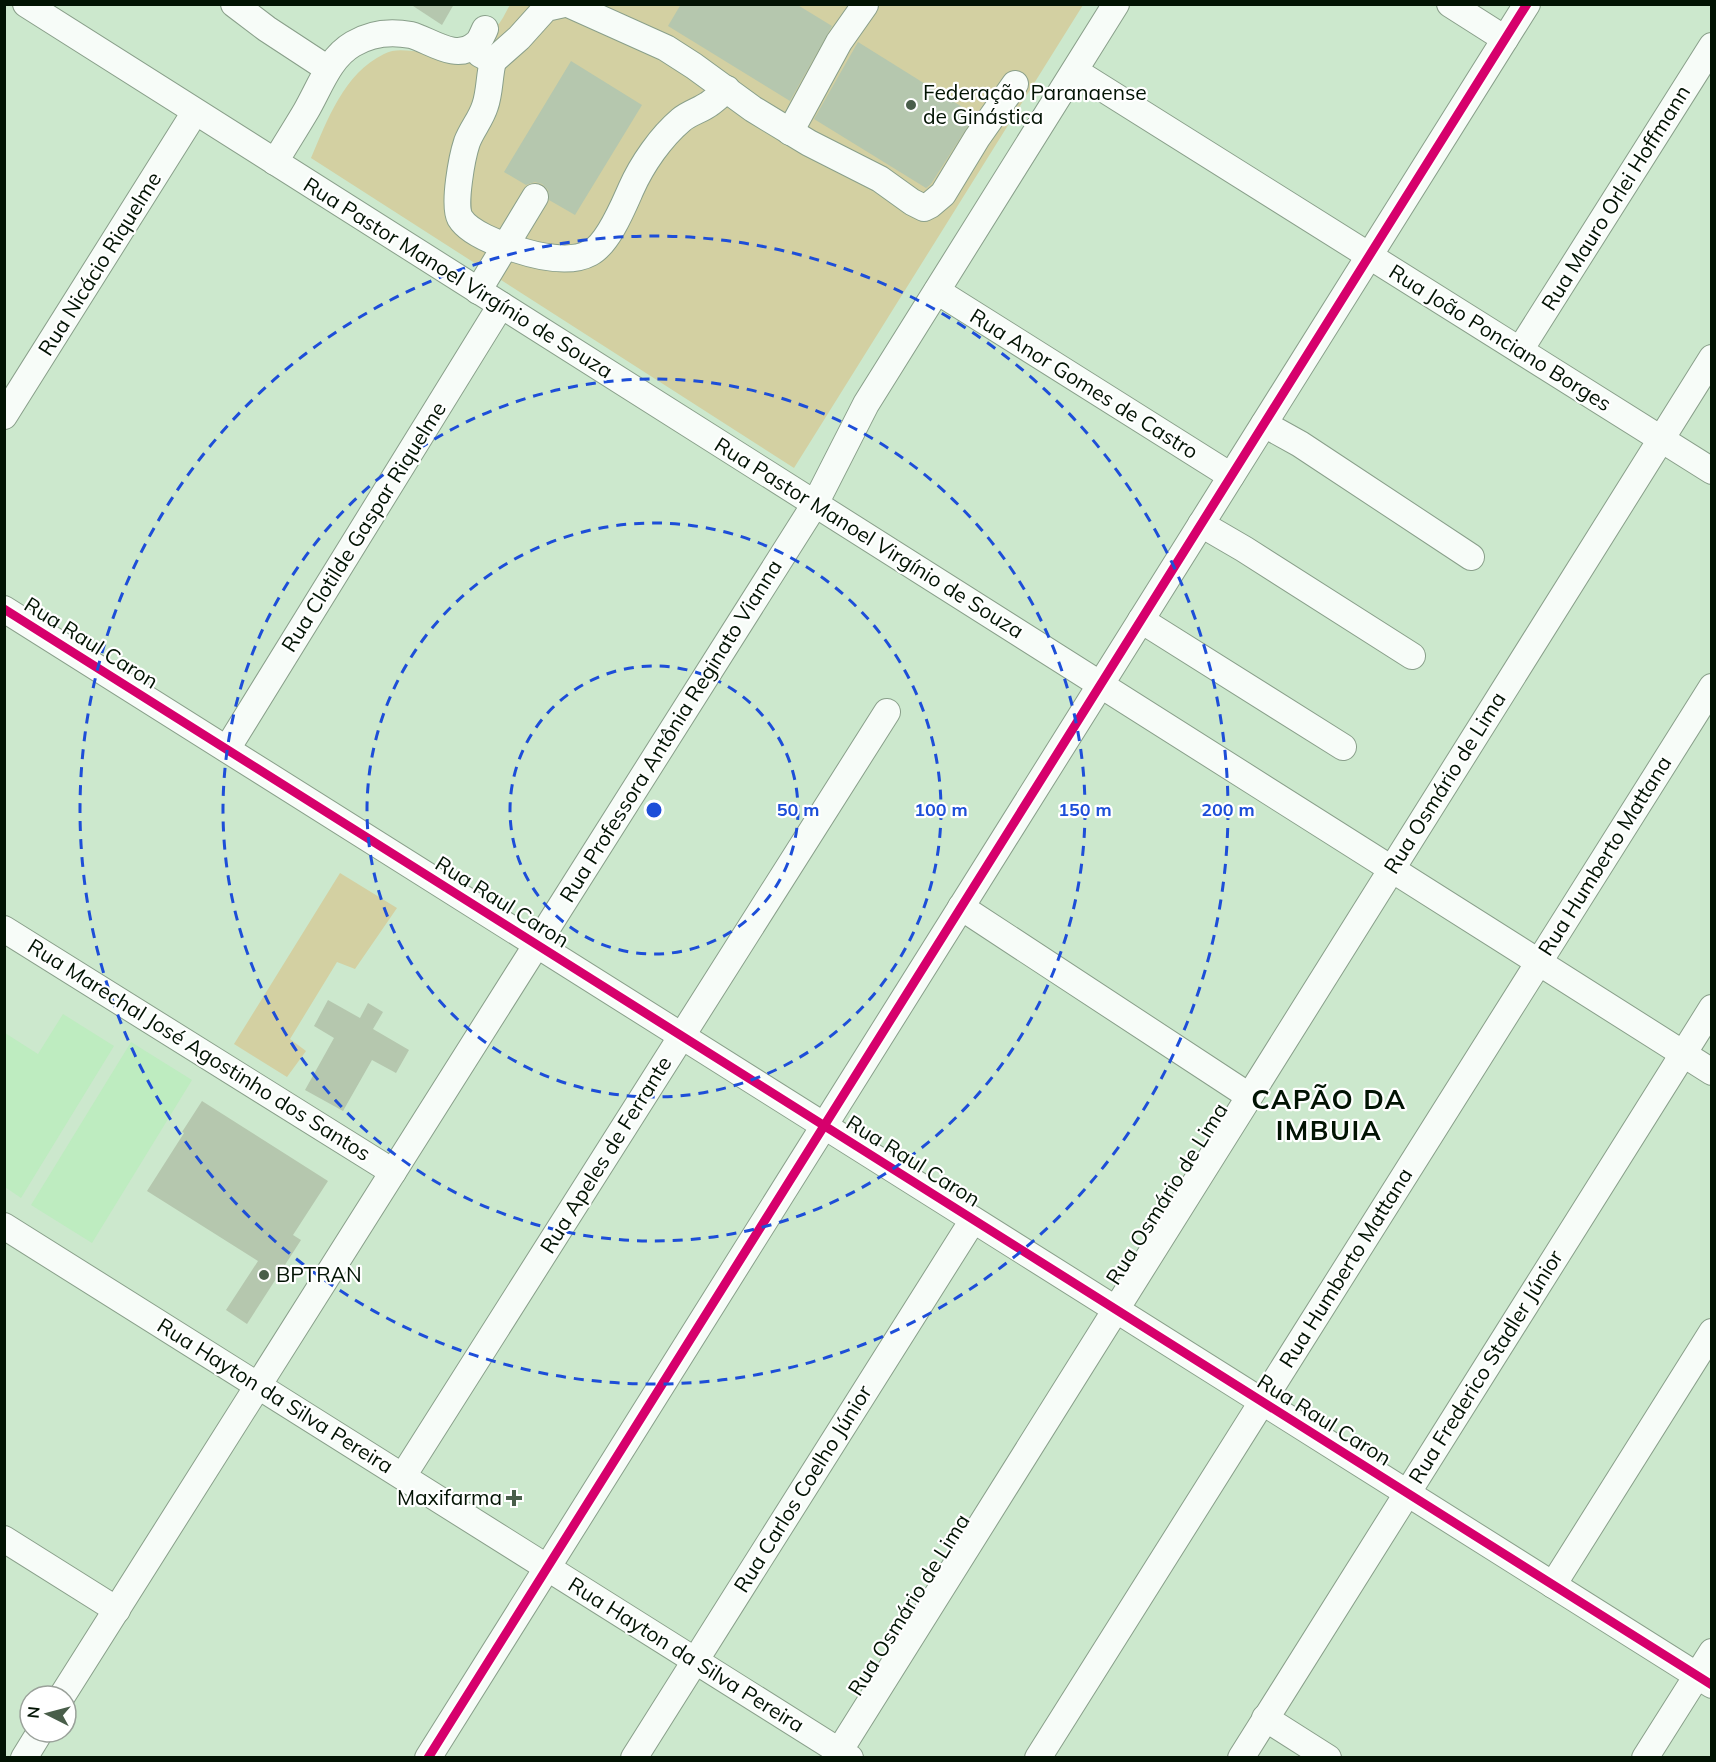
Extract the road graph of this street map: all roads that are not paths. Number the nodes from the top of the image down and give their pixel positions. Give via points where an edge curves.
1 (26, 4) edge
2 (234, 4) edge
3 (566, 4) edge
4 (1116, 4) edge
5 (1449, 4) edge
6 (1527, 4) edge
7 (865, 5) edge
8 (485, 29) dead end
9 (1505, 39) junction
10 (1712, 46) edge
11 (469, 48) junction
12 (493, 61) junction
13 (328, 69) junction
14 (1075, 71) junction
15 (1015, 84) dead end
16 (726, 89) junction
17 (195, 112) junction
18 (790, 132) junction
19 (275, 162) junction
20 (535, 197) dead end
21 (505, 246) junction
22 (1369, 256) junction
23 (478, 291) junction
24 (937, 291) junction
25 (501, 305) junction
26 (1520, 350) junction
27 (1712, 358) edge
28 (4, 416) edge
29 (1264, 424) junction
30 (1661, 439) junction
31 (1712, 471) edge
32 (1231, 476) junction
33 (815, 504) junction
34 (1201, 524) junction
35 (1471, 557) dead end
36 (4, 609) edge
37 (1141, 620) junction
38 (1412, 656) dead end
39 (1100, 685) junction
40 (1712, 687) edge
41 (887, 712) dead end
42 (1343, 747) dead end
43 (226, 749) junction
44 (1391, 869) junction
45 (961, 908) junction
46 (4, 929) edge
47 (537, 945) junction
48 (1538, 962) junction
49 (1712, 1008) edge
50 (681, 1036) junction
51 (1682, 1054) junction
52 (1712, 1072) edge
53 (1249, 1096) junction
54 (824, 1126) junction
55 (393, 1172) junction
56 (972, 1220) junction
57 (4, 1226) edge
58 (1115, 1310) junction
59 (1712, 1332) edge
60 (258, 1386) junction
61 (1262, 1402) junction
62 (403, 1476) junction
63 (1406, 1493) junction
64 (4, 1539) edge
65 (547, 1567) junction
66 (1553, 1585) junction
67 (117, 1610) junction
68 (1712, 1652) edge
69 (695, 1660) junction
70 (1704, 1680) edge
71 (70, 1684) edge
72 (1265, 1718) junction
73 (33, 1744) edge
74 (841, 1755) edge
75 (24, 1758) edge
76 (428, 1758) edge
77 (634, 1758) edge
78 (1038, 1758) edge
79 (1241, 1758) edge
80 (1328, 1758) edge
81 (1645, 1758) edge

1 - 17 street, Rua Pastor Manoel Virgínio de Souza
2 - 13 street
3 - 12 street via 546,8
3 - 16 street via 666,48
4 - 14 street, Rua Professora Antônia Reginato Vianna
5 - 9 street
6 - 9 street
7 - 18 street via 838,42
8 - 11 street via 476,45
9 - 22 street
10 - 26 street, Rua Mauro Orlei Hoffmann
11 - 12 street
11 - 13 street via 453,51 410,35 387,32 352,44
12 - 21 street via 486,103 467,144 457,201 460,218 471,229
13 - 19 street
14 - 22 street, Rua João Ponciano Borges
14 - 24 street, Rua Professora Antônia Reginato Vianna
15 - 18 street via 943,194 924,208 880,179
16 - 18 street
16 - 21 street via 682,119 653,151 612,229 591,253 570,258 548,257
17 - 19 street, Rua Pastor Manoel Virgínio de Souza
17 - 28 street, Rua Nicácio Riquelme
19 - 23 street, Rua Pastor Manoel Virgínio de Souza
20 - 21 street
21 - 23 street
22 - 26 street, Rua João Ponciano Borges
22 - 29 street
23 - 25 street, Rua Pastor Manoel Virgínio de Souza
24 - 32 street, Rua Anor Gomes de Castro
24 - 33 street, Rua Professora Antônia Reginato Vianna via 866,404
25 - 33 street, Rua Pastor Manoel Virgínio de Souza
25 - 43 street, Rua Clotilde Gaspar Riquelme
26 - 30 street, Rua João Ponciano Borges
27 - 30 street, Rua Osmário de Lima
29 - 32 street
29 - 35 street
30 - 31 street, Rua João Ponciano Borges
30 - 44 street, Rua Osmário de Lima
32 - 34 street
33 - 39 street, Rua Pastor Manoel Virgínio de Souza
33 - 47 street, Rua Professora Antônia Reginato Vianna
34 - 37 street
34 - 38 street
36 - 43 street, Rua Raul Caron
37 - 39 street
37 - 42 street
39 - 44 street, Rua Pastor Manoel Virgínio de Souza
39 - 45 street
40 - 48 street, Rua Humberto Mattana
41 - 50 street, Rua Apeles de Ferrante
43 - 47 street, Rua Raul Caron
44 - 48 street, Rua Pastor Manoel Virgínio de Souza
44 - 53 street, Rua Osmário de Lima
45 - 53 street
45 - 54 street
46 - 55 street, Rua Marechal José Agostinho dos Santos
47 - 50 street, Rua Raul Caron
47 - 55 street, Rua Professora Antônia Reginato Vianna
48 - 51 street, Rua Pastor Manoel Virgínio de Souza
48 - 61 street, Rua Humberto Mattana
49 - 51 street, Rua Frederico Stadler Júnior
50 - 54 street, Rua Raul Caron
50 - 62 street, Rua Apeles de Ferrante
51 - 52 street, Rua Pastor Manoel Virgínio de Souza
51 - 63 street, Rua Frederico Stadler Júnior
53 - 58 street, Rua Osmário de Lima
54 - 56 street, Rua Raul Caron
54 - 65 street
55 - 60 street, Rua Professora Antônia Reginato Vianna
56 - 58 street, Rua Raul Caron
56 - 69 street, Rua Carlos Coelho Júnior
57 - 60 street, Rua Hayton da Silva Pereira
58 - 61 street, Rua Raul Caron
58 - 74 street, Rua Osmário de Lima
59 - 66 street
60 - 62 street, Rua Hayton da Silva Pereira
60 - 67 street, Rua Professora Antônia Reginato Vianna
61 - 63 street, Rua Raul Caron
61 - 78 street, Rua Humberto Mattana
62 - 65 street, Rua Hayton da Silva Pereira
63 - 66 street, Rua Raul Caron
63 - 72 street, Rua Frederico Stadler Júnior
64 - 67 street
65 - 69 street, Rua Hayton da Silva Pereira
65 - 76 street
66 - 70 street, Rua Raul Caron
67 - 71 street, Rua Professora Antônia Reginato Vianna
68 - 70 street
69 - 74 street, Rua Hayton da Silva Pereira
69 - 77 street, Rua Carlos Coelho Júnior
70 - 81 street
72 - 79 street, Rua Frederico Stadler Júnior
72 - 80 street
73 - 75 street

